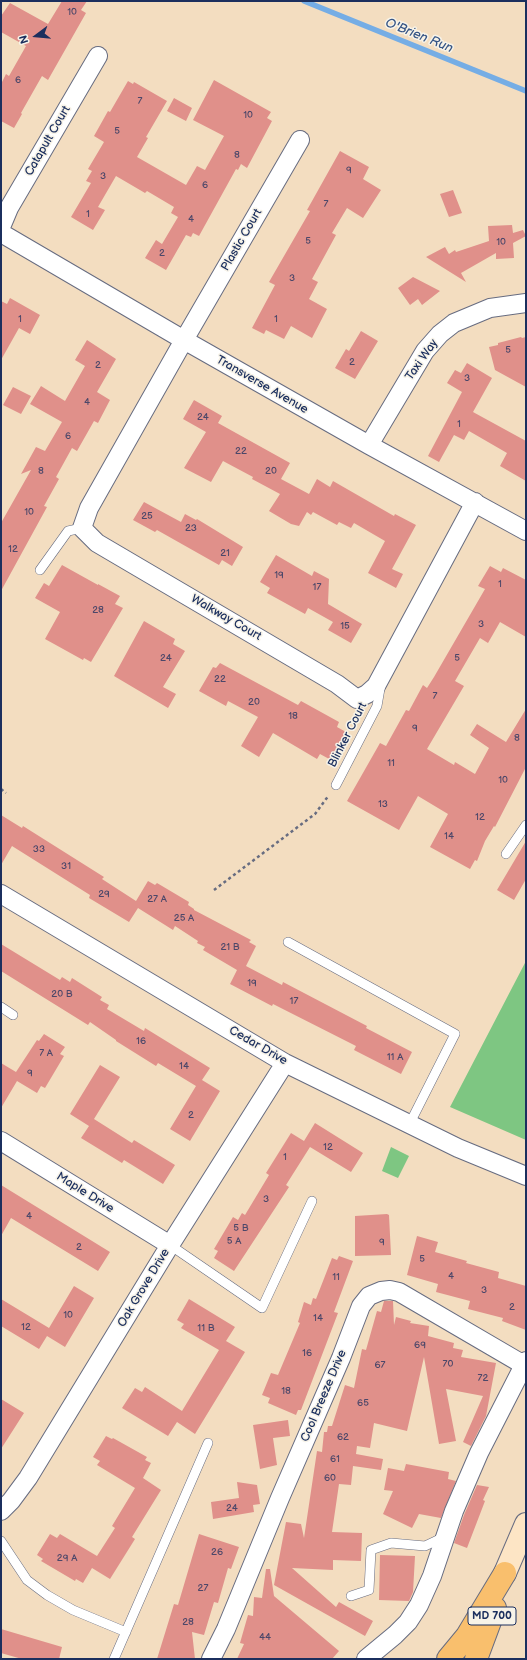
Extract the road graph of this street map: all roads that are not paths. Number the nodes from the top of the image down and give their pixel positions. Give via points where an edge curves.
1 (98, 56) dead end
2 (300, 140) dead end
3 (1, 227) edge
4 (1, 233) edge
5 (526, 303) edge
6 (184, 340) junction
7 (369, 445) junction
8 (475, 502) junction
9 (82, 528) junction
10 (526, 531) edge
11 (40, 570) dead end
12 (384, 671) junction
13 (336, 785) road end
14 (526, 825) edge
15 (506, 854) dead end
16 (1, 894) edge
17 (288, 942) dead end
18 (1, 1007) edge
19 (13, 1015) dead end
20 (285, 1062) junction
21 (410, 1123) junction
22 (1, 1141) edge
23 (526, 1176) edge
24 (312, 1201) dead end
25 (170, 1245) junction
26 (525, 1363) edge
27 (208, 1442) dead end
28 (1, 1511) edge
29 (526, 1524) edge
30 (445, 1537) junction
31 (1, 1541) edge
32 (505, 1573) junction
33 (351, 1596) dead end
34 (126, 1632) junction
35 (114, 1659) edge
36 (212, 1659) edge
37 (366, 1659) edge
38 (448, 1659) edge
39 (476, 1659) edge

1 - 3 street, Catapult Court via 9,208
2 - 6 street, Plastic Court
4 - 6 street, Transverse Avenue
5 - 7 street, Taxi Way via 490,308 454,323 440,334 425,351
6 - 7 street, Transverse Avenue
6 - 9 street via 89,508
7 - 8 street, Transverse Avenue
8 - 10 street, Transverse Avenue
8 - 12 street, Walkway Court
9 - 11 lane via 68,531
9 - 12 street, Walkway Court via 97,543 357,698 376,686
12 - 13 lane, Blinker Court via 377,706
14 - 15 lane
16 - 20 street, Cedar Drive
17 - 21 lane via 455,1034
18 - 19 lane
20 - 21 street, Cedar Drive
20 - 25 street, Oak Grove Drive
21 - 23 street, Cedar Drive via 458,1148
22 - 25 street, Maple Drive
24 - 25 lane via 262,1308
25 - 28 street, Oak Grove Drive via 28,1478
26 - 30 street, Cool Breeze Drive via 479,1454
26 - 36 street, Cool Breeze Drive via 400,1292 382,1290 370,1296 361,1306
27 - 34 lane
29 - 32 main road, MD 700
30 - 33 lane via 425,1546 391,1543 371,1550 368,1590
30 - 37 street, Cool Breeze Drive via 432,1576 416,1610 396,1635
31 - 34 lane via 27,1580 47,1595 73,1610
32 - 38 highway via 466,1636
32 - 39 highway, MD 700 via 496,1607
34 - 35 lane

